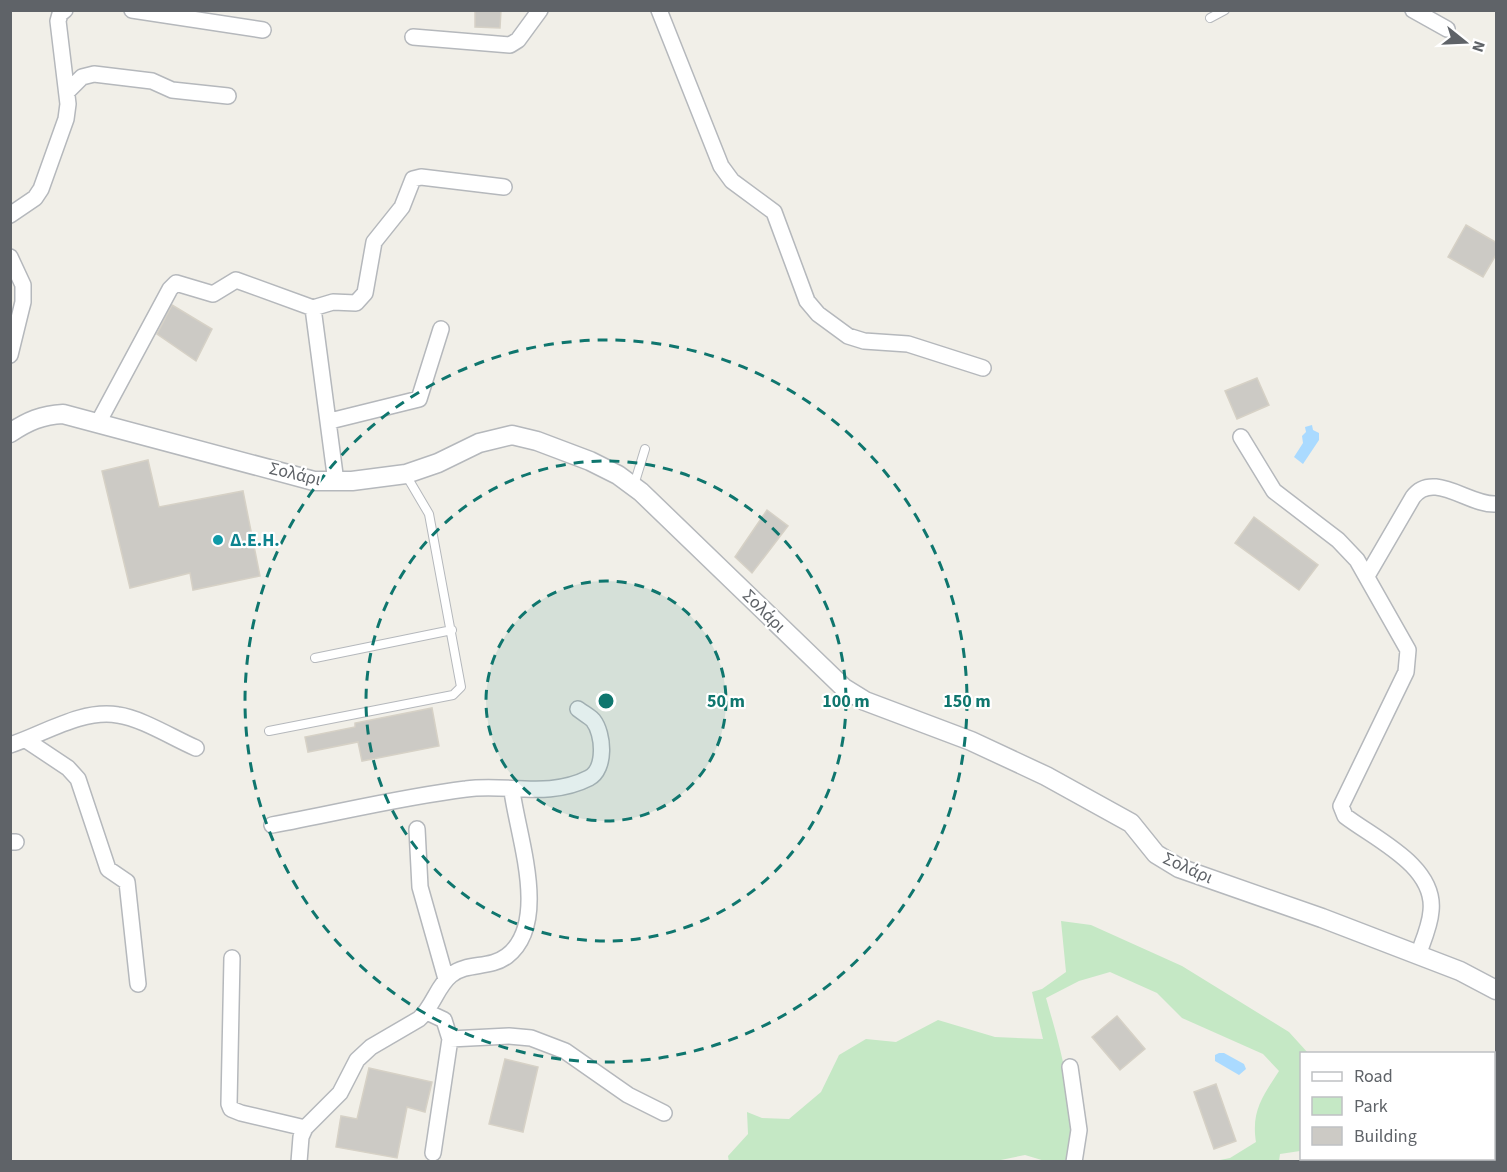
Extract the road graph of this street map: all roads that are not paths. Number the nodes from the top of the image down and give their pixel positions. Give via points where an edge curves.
1 (65, 10) edge
2 (132, 10) edge
3 (540, 10) edge
4 (659, 10) edge
5 (1225, 10) edge
6 (1413, 10) edge
7 (1210, 18) dead end
8 (1447, 29) dead end
9 (263, 30) dead end
10 (413, 37) dead end
11 (68, 91) junction
12 (228, 96) dead end
13 (504, 187) dead end
14 (10, 215) edge
15 (10, 256) edge
16 (313, 308) junction
17 (441, 329) dead end
18 (10, 355) edge
19 (982, 368) dead end
20 (330, 421) junction
21 (98, 423) junction
22 (11, 432) edge
23 (1241, 437) dead end
24 (645, 449) dead end
25 (406, 474) junction
26 (336, 482) junction
27 (633, 485) junction
28 (1497, 504) edge
29 (1367, 576) junction
30 (452, 630) junction
31 (315, 658) dead end
32 (578, 710) dead end
33 (269, 731) dead end
34 (26, 740) junction
35 (10, 745) edge
36 (196, 748) dead end
37 (512, 791) junction
38 (272, 825) dead end
39 (417, 829) dead end
40 (1418, 955) junction
41 (232, 958) dead end
42 (446, 979) junction
43 (138, 984) dead end
44 (1497, 990) edge
45 (427, 1012) junction
46 (450, 1039) junction
47 (1070, 1067) dead end
48 (664, 1113) dead end
49 (305, 1128) junction
50 (433, 1153) dead end
51 (299, 1161) edge
52 (1074, 1161) edge

1 - 11 street via 58,21
2 - 9 street
3 - 10 street via 510,45
4 - 19 street via 721,166 732,180 774,212 812,308 848,336 908,344
5 - 7 lane
6 - 8 street
11 - 12 street via 82,77 94,74 152,81 172,90
11 - 14 street via 66,119 41,189 35,198
13 - 16 street via 413,179 402,207 374,242 363,297 356,303 333,302
15 - 18 street via 23,285 23,302
16 - 20 street
16 - 21 street via 236,280 213,294 176,283
17 - 20 street via 419,399
20 - 26 street
21 - 22 street, Σολάρι via 63,414 47,415
21 - 26 street, Σολάρι via 314,481
23 - 29 street via 1274,491 1349,550
24 - 27 lane
25 - 26 street, Σολάρι
25 - 27 street, Σολάρι via 479,443 512,435 590,461
25 - 30 lane via 429,514
27 - 40 street, Σολάρι via 843,688 865,701 995,751 1076,791 1131,823 1156,854 1179,868
28 - 29 street via 1478,502 1433,486 1422,488
29 - 40 street via 1403,640 1409,661 1341,806 1345,816 1404,858 1426,884 1432,910
30 - 31 lane
30 - 33 lane via 461,687 453,695
32 - 37 street via 593,721 599,736 601,761 594,775 545,790
34 - 35 street
34 - 36 street via 54,726 115,714
34 - 43 street via 78,778 108,869 127,882
37 - 38 street via 466,789
37 - 42 street via 527,872 527,927 516,948 499,961 461,969
39 - 42 street via 420,887
40 - 44 street, Σολάρι
41 - 49 street via 231,1109
42 - 45 street
45 - 46 street via 444,1020
45 - 49 street via 366,1051 340,1094
46 - 48 street via 531,1038 565,1051 628,1095
46 - 50 street
47 - 52 street via 1080,1135
49 - 51 street

